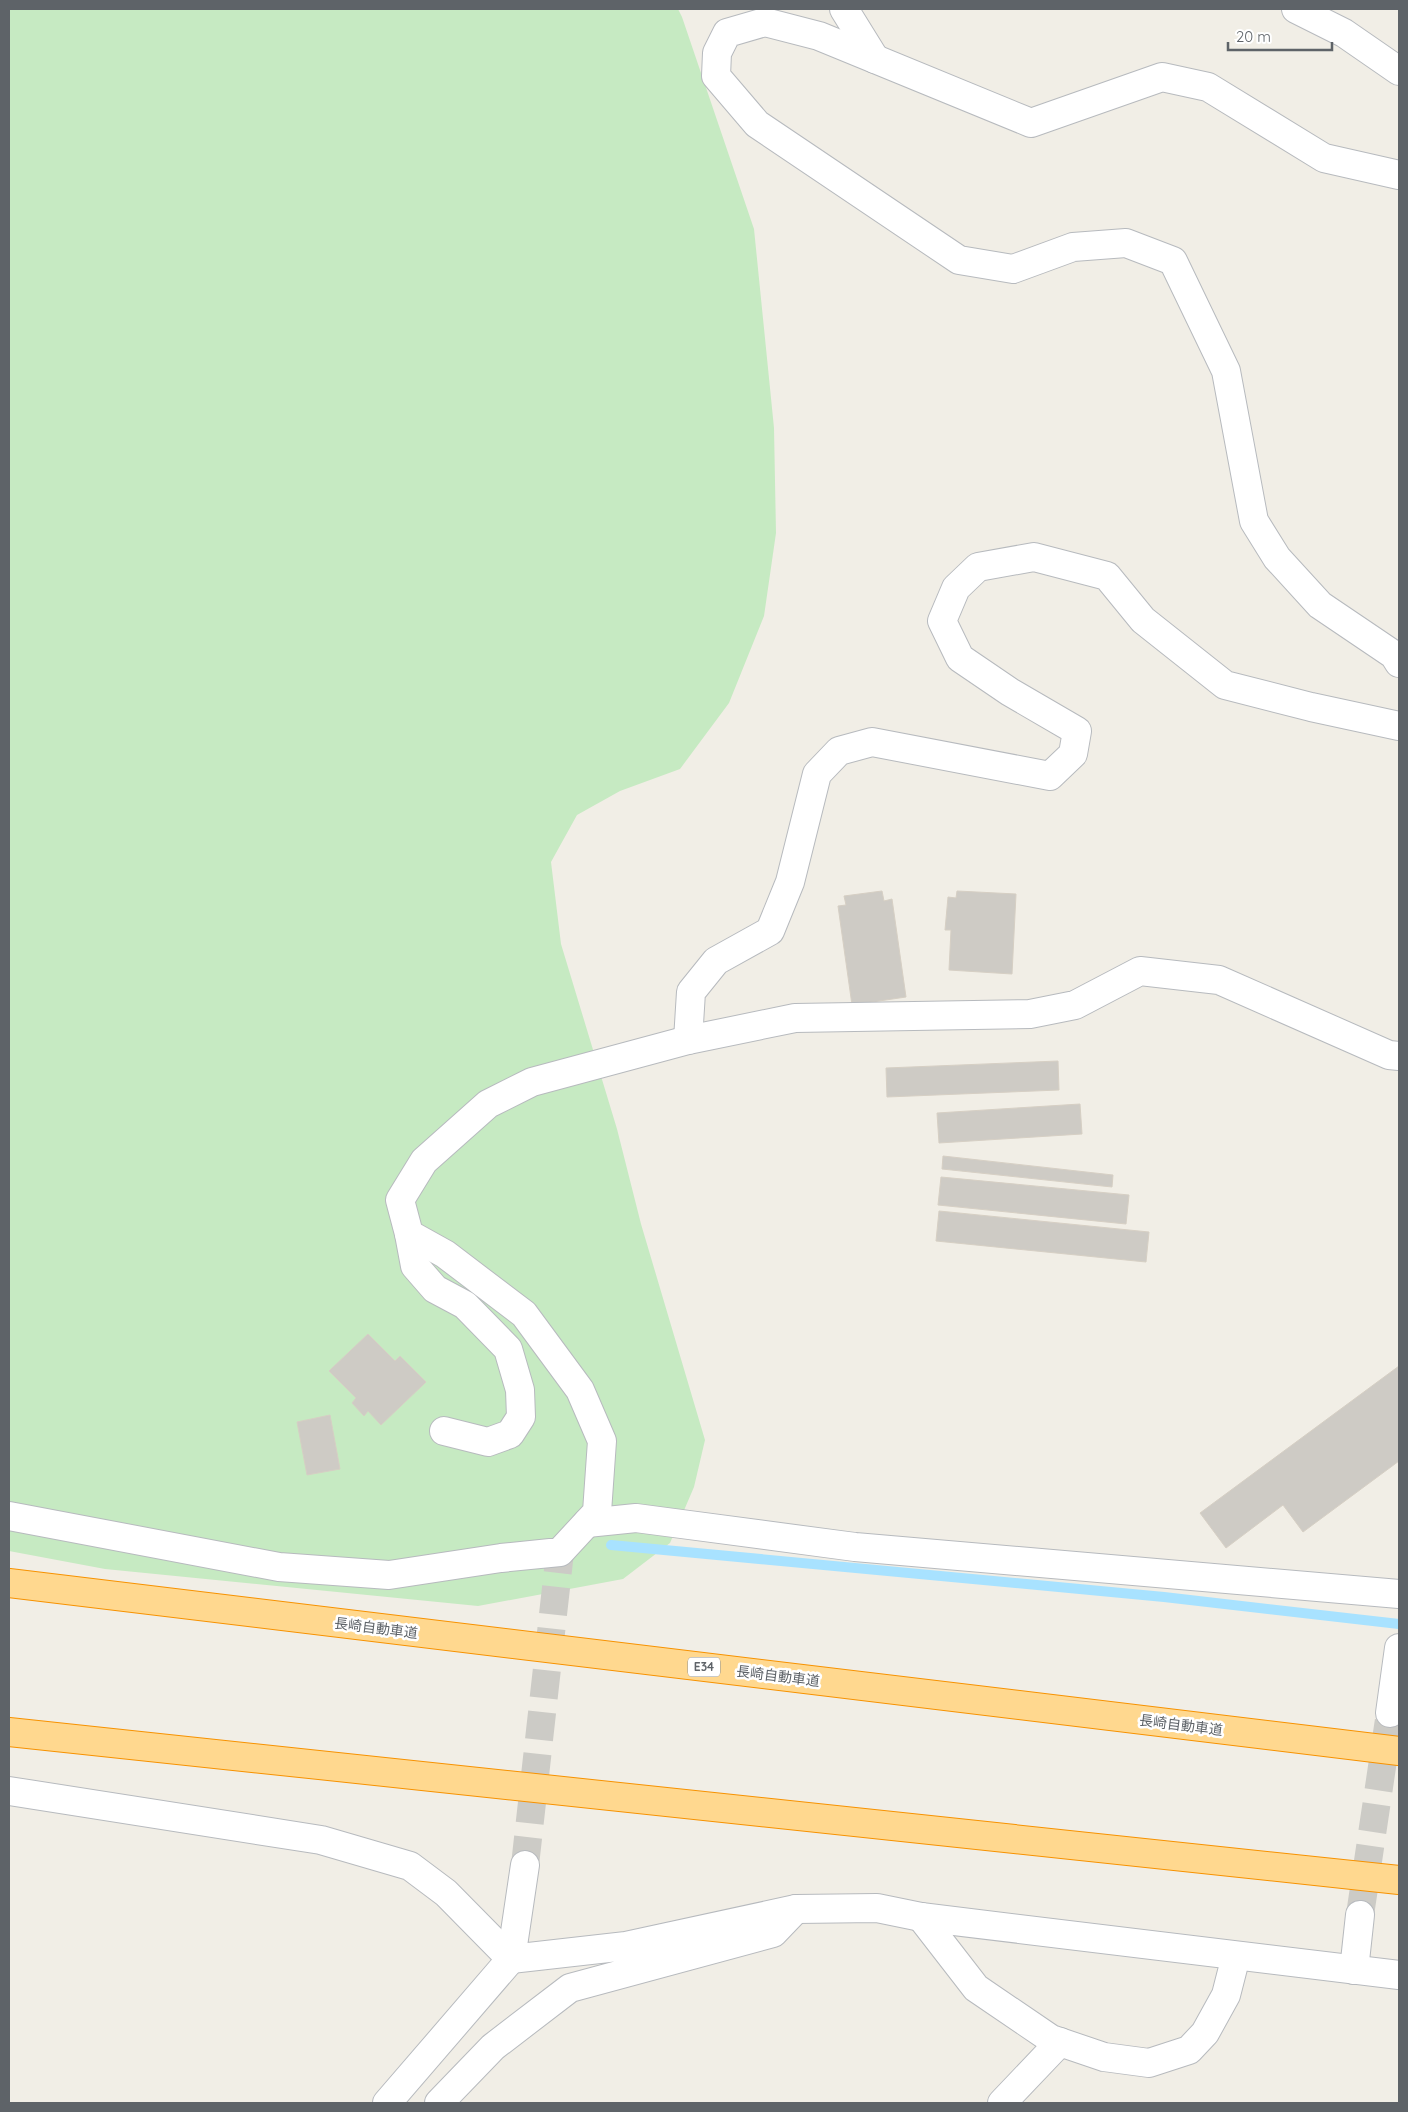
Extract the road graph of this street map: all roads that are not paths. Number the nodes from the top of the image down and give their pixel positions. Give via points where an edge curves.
1 (844, 9) edge
2 (1296, 9) edge
3 (875, 60) junction
4 (1399, 71) edge
5 (1399, 175) edge
6 (1399, 662) edge
7 (1399, 726) edge
8 (688, 1040) junction
9 (1399, 1056) edge
10 (409, 1234) junction
11 (444, 1431) dead end
12 (9, 1516) edge
13 (587, 1523) junction
14 (9, 1583) edge
15 (1399, 1594) edge
16 (1399, 1648) edge
17 (1390, 1712) tunnel mouth
18 (9, 1732) edge
19 (1399, 1751) edge
20 (9, 1791) edge
21 (525, 1865) tunnel mouth
22 (1399, 1880) edge
23 (796, 1909) junction
24 (1360, 1915) tunnel mouth
25 (921, 1917) junction
26 (1236, 1956) junction
27 (511, 1958) junction
28 (1354, 1970) junction
29 (1399, 1975) edge
30 (1060, 2042) junction
31 (388, 2103) edge
32 (439, 2103) edge
33 (1002, 2103) edge

1 - 3 street
2 - 4 street via 1344,33
3 - 5 street via 1031,123 1162,77 1208,87 1324,158
3 - 6 street via 819,36 765,22 727,33 717,53 716,76 757,124 959,260 1013,269 1073,247 1126,243 1173,261 1226,371 1254,521 1277,558 1320,605 1394,655
7 - 8 street via 1225,685 1143,620 1107,576 1034,557 978,567 956,588 942,621 960,658 1077,731 1073,754 1050,776 872,742 839,751 817,774 790,882 770,931 716,960 691,992
8 - 9 street via 795,1018 1030,1014 1075,1005 1140,971 1219,980 1389,1055
8 - 10 street via 532,1082 488,1104 424,1161 400,1200
10 - 11 street via 415,1266 435,1289 465,1305 508,1349 520,1390 521,1417 510,1434 488,1442
10 - 13 street via 445,1254 524,1314 580,1390 602,1441 597,1512
12 - 13 street via 279,1567 389,1575 560,1552
13 - 15 street via 636,1518 855,1547
14 - 19 highway, 長崎自動車道 / E34
16 - 17 street
18 - 22 highway
20 - 27 street via 321,1840 410,1866 446,1894
21 - 27 street
23 - 25 street via 877,1908
23 - 27 street via 626,1946
23 - 32 street via 773,1933 570,1988 493,2047
24 - 28 street
25 - 26 street
25 - 30 street via 976,1988
26 - 28 street
26 - 30 street via 1226,1995 1205,2034 1189,2050 1149,2063 1104,2057
27 - 31 street
28 - 29 street
30 - 33 street

